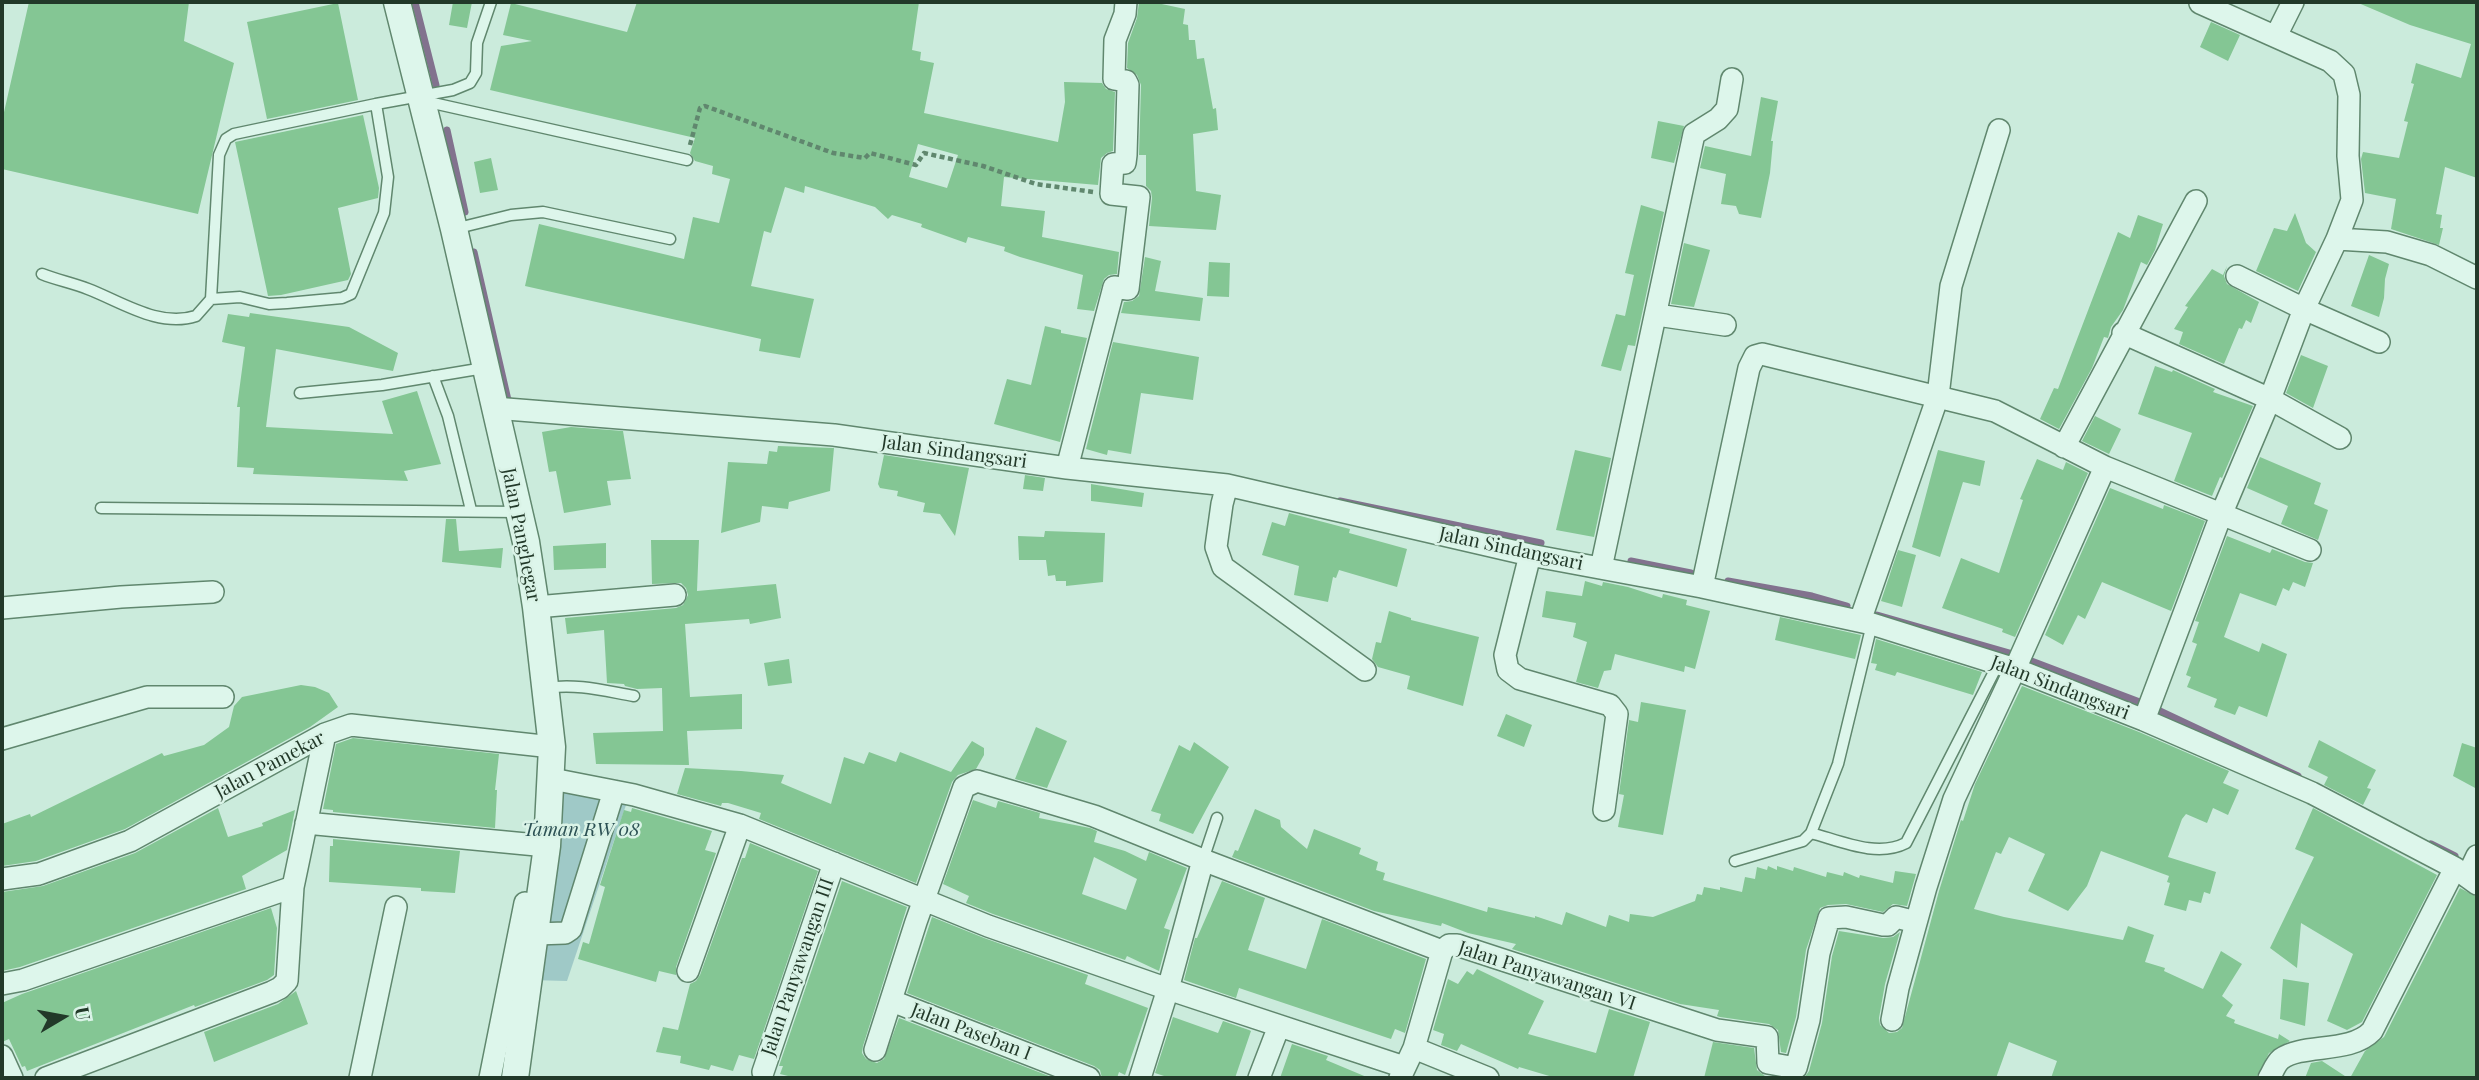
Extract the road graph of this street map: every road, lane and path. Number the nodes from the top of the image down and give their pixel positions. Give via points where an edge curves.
1 (397, 2) edge
2 (491, 2) edge
3 (1126, 2) edge
4 (2293, 2) edge
5 (2200, 3) edge
6 (2276, 36) junction
7 (1732, 79) dead end
8 (421, 98) junction
9 (376, 104) junction
10 (1999, 130) dead end
11 (686, 159) joint
12 (1111, 194) junction
13 (2196, 201) dead end
14 (454, 229) junction
15 (670, 239) dead end
16 (2336, 241) junction
17 (42, 274) dead end
18 (2237, 276) dead end
19 (2477, 278) edge
20 (211, 299) junction
21 (2304, 309) junction
22 (1657, 315) junction
23 (1725, 324) dead end
24 (2123, 333) junction
25 (2379, 342) dead end
26 (485, 368) junction
27 (433, 376) junction
28 (300, 393) dead end
29 (1938, 396) junction
30 (2270, 399) junction
31 (494, 408) junction
32 (2340, 438) dead end
33 (2064, 447) junction
34 (2105, 467) junction
35 (1067, 468) junction
36 (1227, 485) junction
37 (101, 508) dead end
38 (471, 510) junction
39 (518, 512) junction
40 (2221, 515) junction
41 (2310, 550) dead end
42 (1530, 555) junction
43 (1601, 568) junction
44 (1702, 587) junction
45 (213, 592) dead end
46 (675, 595) dead end
47 (536, 607) junction
48 (2, 608) edge
49 (1866, 622) junction
50 (2014, 661) junction
51 (1365, 670) dead end
52 (545, 689) junction
53 (634, 696) dead end
54 (223, 698) dead end
55 (2148, 710) junction
56 (324, 734) junction
57 (2, 739) edge
58 (552, 747) junction
59 (552, 779) junction
60 (614, 791) junction
61 (1604, 810) dead end
62 (1217, 818) dead end
63 (306, 824) junction
64 (740, 825) junction
65 (1811, 833) junction
66 (547, 846) junction
67 (2477, 856) edge
68 (1203, 860) junction
69 (1735, 860) dead end
70 (834, 863) junction
71 (2466, 876) edge
72 (2, 879) edge
73 (293, 887) junction
74 (924, 899) junction
75 (525, 903) dead end
76 (396, 907) dead end
77 (1916, 922) junction
78 (536, 934) junction
79 (1442, 951) junction
80 (688, 971) dead end
81 (2, 984) edge
82 (1168, 989) junction
83 (892, 1001) junction
84 (1892, 1020) dead end
85 (1279, 1026) junction
86 (1414, 1048) junction
87 (875, 1050) dead end
88 (2, 1056) edge
89 (763, 1072) dead end
90 (1402, 1073) edge
91 (12, 1078) edge
92 (46, 1078) edge
93 (360, 1078) edge
94 (490, 1078) edge
95 (515, 1078) edge
96 (1088, 1078) edge
97 (1140, 1078) edge
98 (1259, 1078) edge
99 (1488, 1078) edge
100 (2269, 1078) edge

1 - 8 street, Jalan Panghegar
2 - 8 lane via 470,83
3 - 12 street via 1115,40 1114,79 1128,85 1126,155 1125,163 1113,164
4 - 6 street
5 - 6 street
6 - 16 street via 2330,61 2344,74 2352,200
7 - 22 street via 1727,109 1694,134
8 - 9 lane
8 - 11 lane
8 - 14 street, Jalan Panghegar
9 - 20 lane via 226,139 219,155
9 - 20 lane via 388,177 384,213 351,294 269,304 240,297
10 - 29 street via 1951,286
11 - 12 path via 702,106 833,153 865,158 870,153 916,165 924,153 1036,184
12 - 35 street via 1140,198 1128,289 1114,287
13 - 24 street
14 - 15 lane via 543,212
14 - 26 street, Jalan Panghegar
16 - 19 street via 2387,242
16 - 21 street
17 - 20 lane via 157,316 196,316
18 - 21 street
21 - 25 street
21 - 30 street
22 - 23 street
22 - 43 street
24 - 30 street
24 - 33 street
26 - 27 lane
26 - 31 street, Jalan Panghegar
27 - 28 lane
27 - 38 lane via 448,416
29 - 33 street via 2008,415
29 - 44 street via 1770,355 1755,356
29 - 49 street
30 - 32 street
30 - 40 street
31 - 35 street, Jalan Sindangsari via 835,435
31 - 39 street, Jalan Panghegar
33 - 34 street
34 - 40 street
34 - 50 street
35 - 36 street, Jalan Sindangsari
36 - 42 street, Jalan Sindangsari
36 - 51 street via 1216,547 1223,567
37 - 38 lane
38 - 39 lane
39 - 47 street, Jalan Panghegar
40 - 41 street
40 - 55 street
42 - 43 street, Jalan Sindangsari
42 - 61 street via 1505,655 1507,670 1520,679 1610,705 1617,715
43 - 44 street, Jalan Sindangsari
44 - 49 street, Jalan Sindangsari
45 - 48 street
46 - 47 street
47 - 52 street, Jalan Panghegar
49 - 50 street, Jalan Sindangsari
49 - 65 lane via 1838,764
50 - 55 street, Jalan Sindangsari
50 - 65 lane via 1906,843 1880,851
50 - 77 street via 1954,799
52 - 53 lane via 582,687
52 - 58 street, Jalan Panghegar
54 - 57 street via 147,697
55 - 71 street, Jalan Sindangsari
56 - 58 street, Jalan Pamekar via 351,725
56 - 63 street
56 - 72 street, Jalan Pamekar via 130,841 39,874
58 - 59 street, Jalan Panghegar
59 - 60 street
59 - 66 street, Jalan Panghegar
60 - 64 street
60 - 78 street via 571,929
62 - 68 lane
63 - 66 street
63 - 73 street
64 - 70 street
64 - 80 street
65 - 69 lane via 1803,841
66 - 78 street, Jalan Panghegar
67 - 71 street
68 - 74 street, Jalan Panyawangan VI via 1094,816 977,781 964,787
68 - 79 street, Jalan Panyawangan VI
68 - 82 street
70 - 74 street
70 - 89 street, Jalan Panyawangan III
71 - 100 street via 2372,1031 2345,1045 2288,1056
73 - 81 street
73 - 92 street via 287,981 280,988
74 - 82 street
74 - 83 street, Jalan Panyawangan VI
75 - 94 street
76 - 93 street
77 - 79 street, Jalan Panyawangan VI via 1896,917 1883,925 1829,918 1796,1068 1768,1063 1767,1037 1717,1030 1457,945
77 - 84 street
78 - 95 street, Jalan Panghegar
79 - 86 street
82 - 85 street
82 - 97 street
83 - 87 street, Jalan Panyawangan VI
83 - 96 street, Jalan Paseban I
85 - 90 street
85 - 98 street
86 - 90 street
86 - 99 street
88 - 91 street

